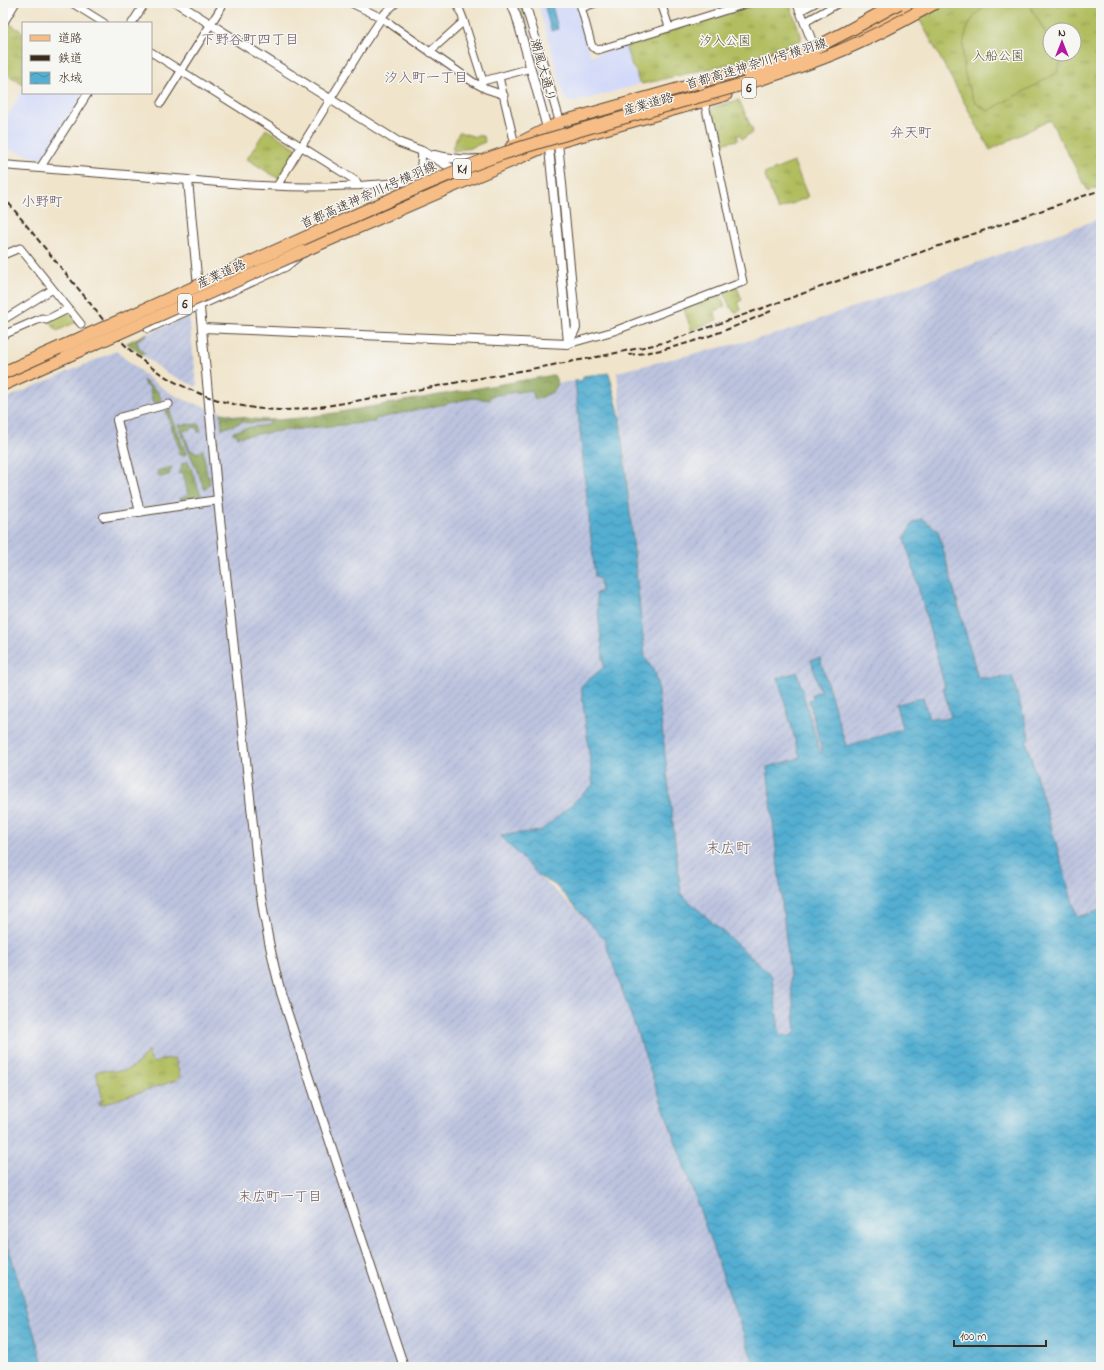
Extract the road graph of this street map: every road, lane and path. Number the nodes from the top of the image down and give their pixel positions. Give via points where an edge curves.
1 (16, 3) edge
2 (72, 3) edge
3 (145, 3) edge
4 (177, 3) edge
5 (224, 3) edge
6 (351, 3) edge
7 (396, 3) edge
8 (458, 3) edge
9 (512, 3) edge
10 (526, 3) edge
11 (596, 3) edge
12 (661, 3) edge
13 (749, 3) edge
14 (815, 3) edge
15 (839, 3) edge
16 (890, 3) edge
17 (899, 3) edge
18 (912, 3) edge
19 (922, 3) edge
20 (936, 3) edge
21 (580, 5) edge
22 (799, 7) edge
23 (382, 18) junction
24 (464, 21) junction
25 (102, 22) edge
26 (133, 22) edge
27 (805, 22) junction
28 (3, 23) edge
29 (210, 24) junction
30 (669, 27) junction
31 (873, 38) junction
32 (814, 44) junction
33 (152, 53) edge
34 (431, 53) junction
35 (773, 61) junction
36 (531, 68) junction
37 (180, 71) junction
38 (499, 76) junction
39 (700, 81) junction
40 (481, 83) junction
41 (87, 94) edge
42 (504, 95) junction
43 (330, 99) junction
44 (704, 102) junction
45 (161, 103) dead end
46 (560, 122) junction
47 (547, 128) junction
48 (553, 144) junction
49 (515, 145) junction
50 (301, 147) junction
51 (422, 151) junction
52 (491, 158) junction
53 (3, 165) edge
54 (40, 168) junction
55 (462, 174) junction
56 (477, 176) junction
57 (188, 180) junction
58 (420, 181) junction
59 (277, 186) junction
60 (358, 186) junction
61 (423, 199) junction
62 (304, 251) junction
63 (3, 255) edge
64 (53, 289) junction
65 (200, 306) junction
66 (68, 309) junction
67 (3, 320) edge
68 (81, 324) dead end
69 (202, 328) junction
70 (148, 329) dead end
71 (3, 335) edge
72 (568, 344) junction
73 (3, 365) edge
74 (3, 373) edge
75 (3, 385) edge
76 (168, 404) dead end
77 (117, 420) joint
78 (218, 500) junction
79 (140, 512) junction
80 (104, 517) dead end
81 (404, 1367) edge

1 - 28 street
2 - 25 street
3 - 26 street
4 - 29 street
5 - 29 street
6 - 23 street
7 - 23 street
8 - 24 street
9 - 36 street, 潮風大通り
10 - 46 street, 潮風大通り
11 - 21 street
12 - 30 street
13 - 30 street
14 - 22 street
15 - 27 street
16 - 32 main road, 産業道路 / 6
17 - 73 highway, 首都高速神奈川1号横羽線 / K1, bridge via 786,61 542,133 454,164
18 - 35 highway via 834,44 808,54
19 - 31 highway via 891,22
20 - 31 main road, 産業道路 / 6
20 - 74 highway, 首都高速神奈川1号横羽線 / K1, bridge via 834,54 496,156 464,168
21 - 30 street via 592,47 598,50
22 - 27 street
23 - 34 street
23 - 43 street
24 - 34 street
24 - 40 street
27 - 32 street
29 - 37 street
29 - 43 street
31 - 44 main road, 産業道路 / 6 via 819,64
32 - 35 main road, 産業道路 / 6
33 - 37 street
34 - 40 street
35 - 39 main road, 産業道路 / 6
36 - 38 street
36 - 47 street, 潮風大通り
37 - 45 street
37 - 50 street
38 - 40 street
38 - 42 street
39 - 44 street
39 - 46 main road, 産業道路 / 6
40 - 42 street
41 - 54 street
42 - 49 street
43 - 50 street
43 - 51 street via 400,143
44 - 48 main road, 産業道路 / 6
44 - 72 street via 743,282 614,331
46 - 47 main road, 産業道路 / 6
46 - 48 street, 潮風大通り
47 - 48 street, 潮風大通り
47 - 49 main road, 産業道路 / 6
48 - 56 main road, 産業道路 / 6
48 - 72 street
49 - 52 main road, 産業道路 / 6
50 - 59 street
50 - 60 street via 353,179
51 - 52 street via 447,158
51 - 55 street
51 - 58 street
52 - 55 main road, 産業道路 / 6
53 - 54 street
54 - 57 street
55 - 56 street
55 - 61 main road, 産業道路 / 6
56 - 61 main road, 産業道路 / 6
57 - 59 street
57 - 65 street
58 - 60 street
58 - 61 street
59 - 60 street
61 - 62 main road, 産業道路 / 6
62 - 65 street via 286,267
62 - 75 main road, 産業道路 / 6, bridge
63 - 64 street via 20,248
64 - 66 street
64 - 67 street
65 - 69 street
65 - 70 street
66 - 68 street
66 - 71 street via 46,320 42,318
69 - 72 street
69 - 78 street
76 - 77 street
77 - 79 street
78 - 79 street
78 - 81 street via 259,882 269,946 281,993
79 - 80 street

